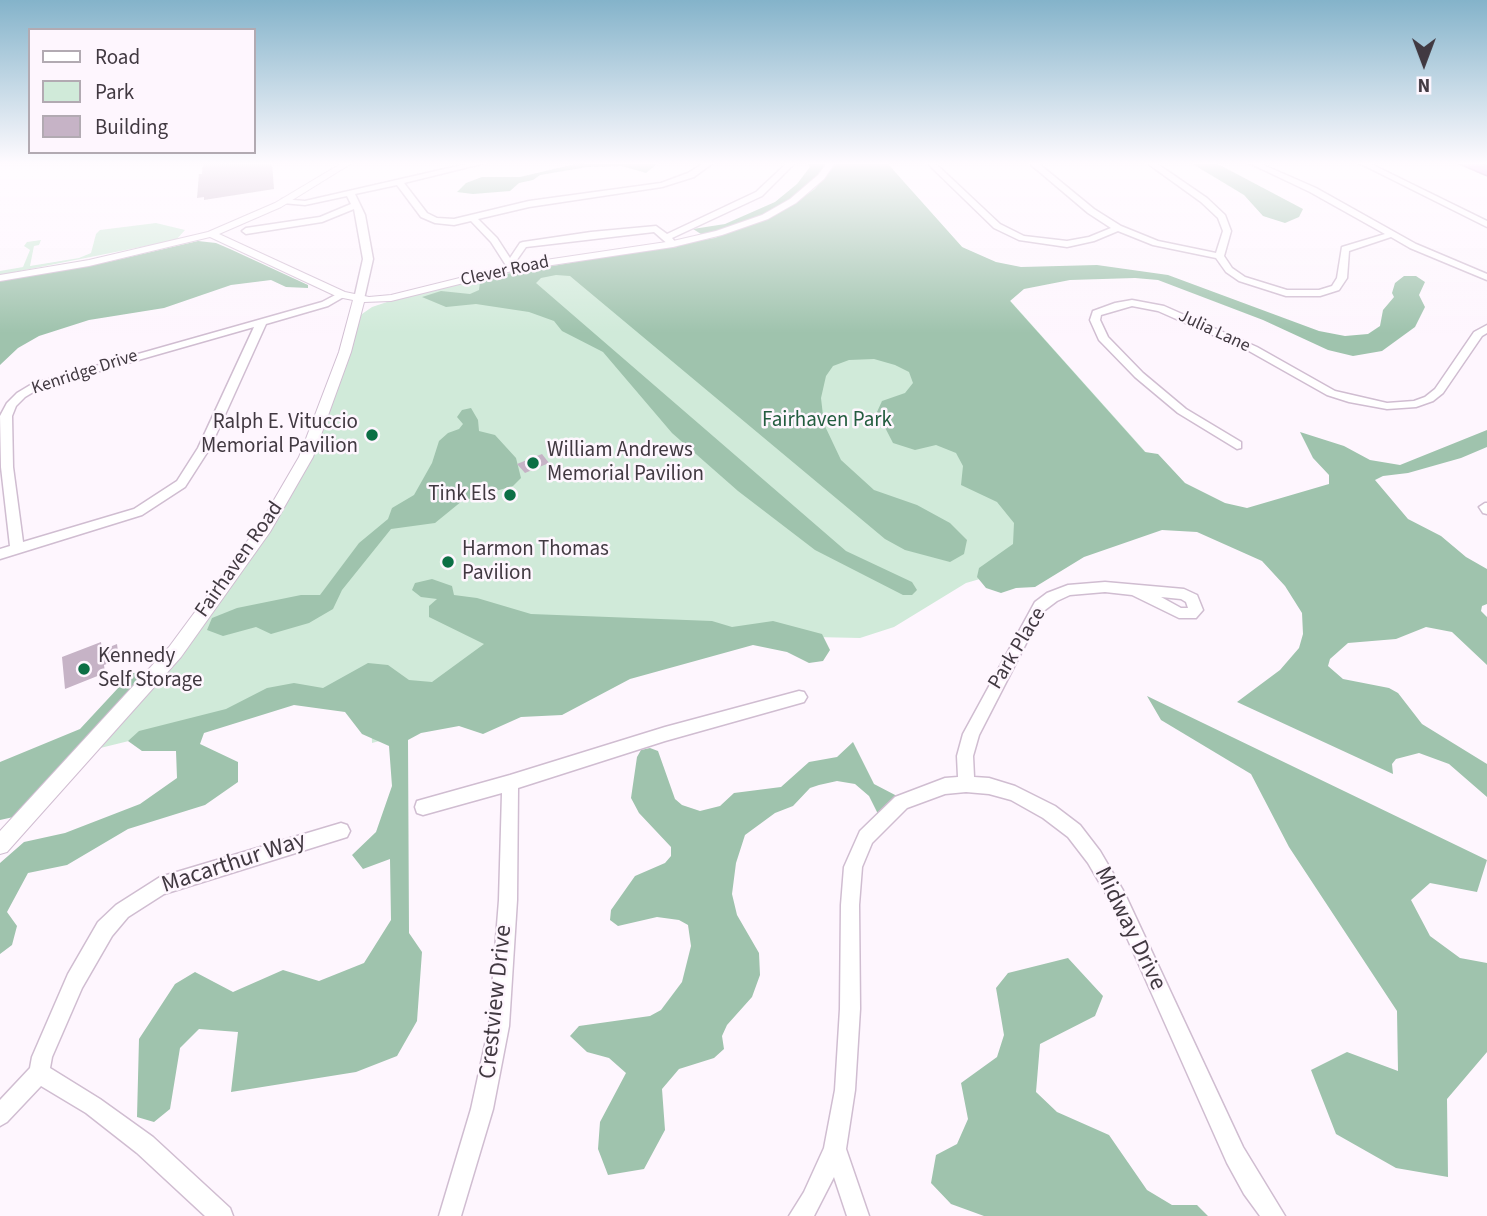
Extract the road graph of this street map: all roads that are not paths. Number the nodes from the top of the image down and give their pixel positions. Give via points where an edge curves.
1 (243, 220) edge
2 (317, 220) edge
3 (360, 220) edge
4 (439, 220) edge
5 (469, 220) edge
6 (475, 220) edge
7 (710, 220) edge
8 (757, 220) edge
9 (990, 220) edge
10 (1105, 220) edge
11 (1223, 220) edge
12 (1364, 220) edge
13 (1118, 228) junction
14 (246, 231) dead end
15 (211, 234) junction
16 (1390, 235) junction
17 (670, 241) junction
18 (1219, 256) junction
19 (511, 266) junction
20 (1487, 277) edge
21 (0, 278) edge
22 (342, 295) junction
23 (405, 296) junction
24 (359, 299) junction
25 (329, 303) junction
26 (262, 321) junction
27 (354, 322) junction
28 (1487, 327) edge
29 (1237, 445) dead end
30 (16, 548) junction
31 (0, 554) edge
32 (1134, 590) dead end
33 (799, 697) dead end
34 (510, 783) junction
35 (966, 784) junction
36 (423, 807) dead end
37 (341, 831) dead end
38 (0, 845) edge
39 (39, 1073) junction
40 (0, 1115) edge
41 (835, 1149) junction
42 (222, 1216) edge
43 (450, 1216) edge
44 (800, 1216) edge
45 (859, 1216) edge
46 (1274, 1216) edge

1 - 15 street
2 - 14 street
3 - 24 street via 368,260
4 - 5 street
6 - 19 street
7 - 17 street
8 - 17 street, Clever Road via 719,233
9 - 13 street via 1023,238 1067,244
10 - 13 street
11 - 18 street via 1227,239
12 - 16 street
13 - 18 street via 1156,243
15 - 21 street
15 - 22 street, Clever Road
16 - 18 street via 1345,249 1339,283 1320,293 1262,288 1235,274
16 - 20 street
17 - 19 street, Clever Road
17 - 19 street via 651,228 536,242 520,247
19 - 23 street, Clever Road
22 - 24 street, Clever Road
22 - 25 street, Kenridge Drive
23 - 24 street, Clever Road
23 - 27 street via 372,307
24 - 27 street, Fairhaven Road
25 - 26 street, Kenridge Drive
25 - 27 street via 348,306
26 - 30 street via 204,448 181,484 138,512
26 - 30 street, Kenridge Drive via 36,386 21,395 6,416
27 - 38 street, Fairhaven Road via 306,457 265,527 175,652
28 - 29 street, Julia Lane via 1429,399 1387,406 1331,393 1253,349 1161,308 1118,304 1096,313 1103,338 1139,375 1182,411
30 - 31 street
32 - 35 street, Park Place via 1068,590 1040,606 971,734 965,756
33 - 34 street via 665,733
34 - 36 street
34 - 43 street, Crestview Drive via 499,1026 486,1096
35 - 41 street, Midway Drive via 946,786 901,803 866,837 853,867 846,1076
35 - 46 street, Midway Drive via 1015,794 1049,812 1074,831 1094,857 1118,898 1235,1155
37 - 39 street, Macarthur Way via 170,882 122,911 105,929 75,981
39 - 40 street, Macarthur Way
39 - 42 street via 145,1145
41 - 44 street, Midway Drive
41 - 45 street

